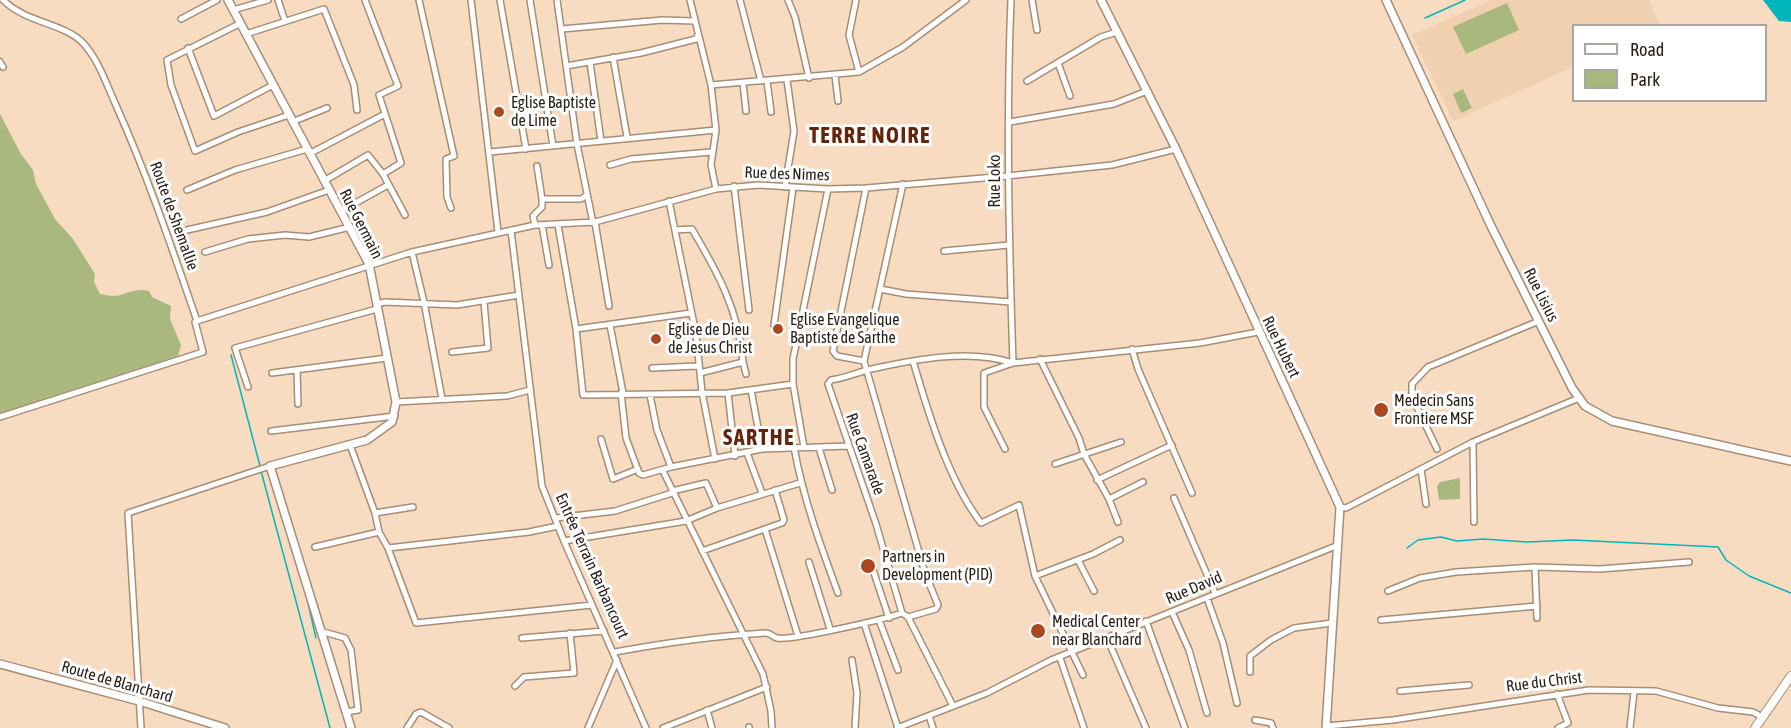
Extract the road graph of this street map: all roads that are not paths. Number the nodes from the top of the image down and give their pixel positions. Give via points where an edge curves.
1 (3, 0) edge
2 (217, 0) edge
3 (228, 0) edge
4 (268, 0) edge
5 (278, 0) edge
6 (364, 0) edge
7 (418, 0) edge
8 (471, 0) edge
9 (500, 0) edge
10 (530, 0) edge
11 (557, 0) edge
12 (690, 0) edge
13 (740, 0) edge
14 (788, 0) edge
15 (856, 0) edge
16 (966, 0) edge
17 (1011, 0) edge
18 (1032, 0) edge
19 (1101, 0) edge
20 (1386, 0) edge
21 (233, 10) junction
22 (181, 19) dead end
23 (285, 21) junction
24 (694, 21) junction
25 (239, 24) junction
26 (562, 29) junction
27 (1037, 30) dead end
28 (1117, 32) junction
29 (246, 34) junction
30 (698, 35) junction
31 (188, 48) junction
32 (613, 57) junction
33 (590, 62) junction
34 (1058, 63) junction
35 (566, 66) junction
36 (859, 72) junction
37 (835, 75) junction
38 (809, 78) junction
39 (787, 80) junction
40 (764, 81) junction
41 (1027, 81) dead end
42 (743, 83) junction
43 (273, 85) junction
44 (711, 85) junction
45 (1147, 91) junction
46 (1070, 96) dead end
47 (838, 101) dead end
48 (327, 108) dead end
49 (357, 110) dead end
50 (746, 111) dead end
51 (771, 112) dead end
52 (385, 114) junction
53 (290, 119) junction
54 (1010, 122) junction
55 (716, 130) junction
56 (627, 137) junction
57 (601, 141) junction
58 (577, 144) junction
59 (553, 146) junction
60 (526, 148) junction
61 (1176, 149) junction
62 (308, 152) junction
63 (490, 152) junction
64 (711, 152) junction
65 (610, 165) dead end
66 (537, 166) dead end
67 (383, 174) junction
68 (1007, 176) junction
69 (324, 180) junction
70 (903, 184) junction
71 (388, 185) junction
72 (734, 186) junction
73 (784, 187) junction
74 (793, 188) junction
75 (866, 188) junction
76 (716, 189) junction
77 (828, 189) junction
78 (188, 190) dead end
79 (329, 190) junction
80 (587, 195) junction
81 (542, 199) junction
82 (669, 201) junction
83 (451, 208) dead end
84 (341, 211) junction
85 (405, 215) dead end
86 (594, 222) junction
87 (535, 225) junction
88 (543, 225) junction
89 (558, 225) junction
90 (350, 227) junction
91 (187, 230) dead end
92 (510, 230) junction
93 (675, 230) junction
94 (498, 232) junction
95 (1009, 245) junction
96 (944, 251) dead end
97 (205, 252) dead end
98 (411, 252) junction
99 (369, 264) junction
100 (549, 265) dead end
101 (880, 290) junction
102 (519, 295) junction
103 (424, 302) junction
104 (484, 302) junction
105 (1011, 302) junction
106 (609, 306) dead end
107 (377, 307) junction
108 (749, 310) dead end
109 (691, 313) junction
110 (197, 321) junction
111 (1539, 321) junction
112 (610, 325) junction
113 (774, 325) dead end
114 (576, 329) junction
115 (1258, 332) junction
116 (1132, 349) junction
117 (452, 352) dead end
118 (387, 358) junction
119 (1040, 359) junction
120 (864, 361) junction
121 (913, 361) junction
122 (743, 362) junction
123 (1013, 363) junction
124 (698, 366) junction
125 (652, 368) dead end
126 (297, 370) junction
127 (865, 372) junction
128 (272, 373) dead end
129 (700, 374) junction
130 (746, 374) dead end
131 (793, 384) junction
132 (248, 387) dead end
133 (530, 390) junction
134 (751, 390) junction
135 (702, 392) junction
136 (622, 393) junction
137 (728, 393) junction
138 (650, 395) junction
139 (442, 399) junction
140 (1573, 401) junction
141 (396, 402) junction
142 (298, 404) dead end
143 (395, 416) junction
144 (0, 417) edge
145 (271, 431) dead end
146 (601, 439) dead end
147 (1121, 442) dead end
148 (1473, 442) junction
149 (350, 445) junction
150 (1172, 445) junction
151 (848, 446) junction
152 (794, 447) junction
153 (804, 447) junction
154 (819, 448) junction
155 (762, 449) junction
156 (1005, 449) dead end
157 (1437, 449) dead end
158 (747, 453) junction
159 (1084, 454) junction
160 (735, 456) junction
161 (716, 459) junction
162 (1791, 461) edge
163 (1055, 464) dead end
164 (269, 467) junction
165 (671, 467) junction
166 (638, 469) junction
167 (1421, 470) junction
168 (663, 471) junction
169 (1097, 480) junction
170 (1143, 482) dead end
171 (800, 483) junction
172 (775, 490) junction
173 (832, 490) dead end
174 (672, 492) junction
175 (762, 493) junction
176 (1192, 493) dead end
177 (1174, 498) dead end
178 (1109, 499) junction
179 (1426, 504) dead end
180 (413, 507) dead end
181 (1340, 507) junction
182 (717, 508) junction
183 (375, 513) junction
184 (556, 518) junction
185 (686, 522) junction
186 (1118, 522) dead end
187 (1474, 522) dead end
188 (558, 526) junction
189 (765, 529) junction
190 (379, 532) junction
191 (1120, 540) dead end
192 (564, 541) junction
193 (1336, 546) junction
194 (315, 547) dead end
195 (388, 548) junction
196 (702, 551) junction
197 (1078, 560) junction
198 (809, 562) dead end
199 (1689, 562) dead end
200 (1535, 567) junction
201 (873, 570) dead end
202 (1035, 576) junction
203 (1094, 591) dead end
204 (1388, 591) dead end
205 (838, 593) dead end
206 (1215, 593) junction
207 (1207, 598) junction
208 (592, 605) junction
209 (1537, 606) junction
210 (1172, 612) junction
211 (905, 615) junction
212 (889, 618) junction
213 (1537, 618) dead end
214 (879, 620) junction
215 (1381, 620) dead end
216 (1146, 621) junction
217 (864, 623) junction
218 (1332, 623) junction
219 (830, 629) junction
220 (320, 631) junction
221 (604, 631) junction
222 (570, 633) junction
223 (745, 634) junction
224 (798, 636) junction
225 (522, 638) dead end
226 (1107, 638) junction
227 (615, 652) junction
228 (1072, 653) junction
229 (1060, 658) junction
230 (617, 660) junction
231 (852, 660) dead end
232 (0, 664) edge
233 (898, 670) dead end
234 (1250, 672) dead end
235 (1083, 675) dead end
236 (1791, 676) edge
237 (1469, 685) dead end
238 (515, 686) dead end
239 (767, 687) junction
240 (1401, 691) dead end
241 (1634, 692) junction
242 (1557, 694) junction
243 (139, 701) junction
244 (1237, 703) dead end
245 (953, 705) junction
246 (707, 710) junction
247 (346, 712) junction
248 (1207, 713) dead end
249 (930, 716) junction
250 (1762, 717) junction
251 (1255, 720) dead end
252 (1326, 727) edge
253 (141, 728) edge
254 (225, 728) edge
255 (351, 728) edge
256 (407, 728) edge
257 (449, 728) edge
258 (589, 728) edge
259 (646, 728) edge
260 (663, 728) edge
261 (712, 728) edge
262 (772, 728) edge
263 (855, 728) edge
264 (898, 728) edge
265 (933, 728) edge
266 (1084, 728) edge
267 (1146, 728) edge
268 (1185, 728) edge
269 (1273, 728) edge
270 (1558, 728) edge
271 (1630, 728) edge
272 (1755, 728) edge

1 - 110 street, Route de Shemallie via 19,12 71,34 85,46 129,135
2 - 22 street
3 - 21 street, Rue Germain
4 - 21 street
5 - 23 street
6 - 52 street via 398,86 379,96
7 - 83 street via 454,156 446,159
8 - 63 street
9 - 60 street
10 - 59 street
11 - 26 street
12 - 24 street
13 - 40 street
14 - 38 street
15 - 36 street via 849,35
16 - 36 street via 903,47
17 - 54 street, Rue Loko via 1007,74
18 - 27 street
19 - 28 street, Rue Hubert
20 - 111 street, Rue Lisius
21 - 25 street, Rue Germain
23 - 29 street
23 - 49 street via 324,9 354,85
24 - 26 street
24 - 30 street
25 - 29 street, Rue Germain
25 - 31 street
26 - 35 street
28 - 34 street via 1101,37
28 - 45 street, Rue Hubert
29 - 43 street, Rue Germain
30 - 32 street via 680,44
30 - 44 street
31 - 43 street via 214,116
31 - 53 street via 167,60 171,85 195,151 238,132
32 - 33 street
32 - 56 street
33 - 35 street
33 - 57 street
34 - 41 street
34 - 46 street
35 - 58 street
36 - 37 street
37 - 38 street
37 - 47 street
38 - 39 street
39 - 40 street
39 - 73 street via 794,131
40 - 42 street
40 - 51 street
42 - 44 street
42 - 50 street
43 - 53 street, Rue Germain
44 - 55 street
45 - 54 street via 1114,104
45 - 61 street, Rue Hubert
48 - 53 street
52 - 62 street
52 - 67 street via 401,163
53 - 62 street, Rue Germain
54 - 68 street, Rue Loko
55 - 56 street
55 - 64 street
56 - 57 street
57 - 58 street
58 - 59 street
58 - 80 street
59 - 60 street
60 - 63 street
61 - 68 street, Rue des Nimes via 1112,165
61 - 115 street, Rue Hubert
62 - 69 street, Rue Germain
62 - 78 street via 236,170
63 - 94 street
64 - 65 street via 631,159
64 - 76 street
66 - 81 street
67 - 69 street via 368,155
67 - 71 street
68 - 70 street, Rue des Nimes
68 - 95 street, Rue Loko
69 - 79 street, Rue Germain
70 - 75 street, Rue des Nimes
70 - 101 street
71 - 84 street
71 - 85 street
72 - 73 street, Rue des Nimes
72 - 76 street, Rue des Nimes
72 - 108 street
73 - 74 street, Rue des Nimes
74 - 77 street, Rue des Nimes
74 - 113 street
75 - 77 street, Rue des Nimes
75 - 120 street via 833,351 837,356
76 - 82 street, Rue des Nimes
77 - 131 street via 794,352
79 - 84 street, Rue Germain
79 - 91 street via 267,212
80 - 81 street
80 - 86 street
81 - 87 street via 542,207 534,216
82 - 86 street, Rue des Nimes
82 - 93 street
84 - 90 street, Rue Germain
86 - 89 street, Rue des Nimes
86 - 106 street
87 - 88 street, Rue des Nimes
87 - 92 street, Rue des Nimes
88 - 89 street, Rue des Nimes
88 - 100 street
89 - 114 street
90 - 97 street via 309,237 248,239
90 - 99 street, Rue Germain
92 - 94 street, Rue des Nimes
92 - 102 street, Entrée Terrain Barbancourt
93 - 109 street
93 - 122 street via 692,229 734,306
94 - 98 street, Rue des Nimes
95 - 96 street
95 - 105 street, Rue Loko
98 - 99 street, Rue des Nimes
98 - 103 street
99 - 107 street, Rue Germain
99 - 110 street
101 - 105 street
101 - 120 street
102 - 104 street
102 - 133 street, Entrée Terrain Barbancourt
103 - 104 street
103 - 107 street
103 - 139 street
104 - 117 street via 488,348
105 - 123 street, Rue Loko
107 - 118 street, Rue Germain
107 - 132 street via 235,345
109 - 112 street
109 - 124 street
110 - 144 street, Route de Shemallie via 203,352
111 - 140 street, Rue Lisius
111 - 157 street via 1428,367 1412,384 1412,397
112 - 114 street
112 - 136 street
114 - 136 street via 583,395
115 - 116 street via 1200,343
115 - 181 street, Rue Hubert
116 - 119 street
116 - 150 street via 1137,369
118 - 126 street
118 - 141 street, Rue Germain
119 - 123 street
119 - 159 street
120 - 127 street
121 - 123 street, Rue Camarade via 992,356
121 - 127 street, Rue Camarade
121 - 202 street via 947,462 974,514 981,523 1019,505
122 - 129 street
122 - 130 street
123 - 156 street via 984,373 984,407
124 - 125 street
124 - 129 street
126 - 128 street
126 - 142 street
127 - 151 street, Rue Camarade via 828,384
127 - 211 street via 938,605 936,609
129 - 135 street
131 - 134 street
131 - 153 street
133 - 139 street via 507,396
133 - 184 street, Entrée Terrain Barbancourt via 542,486
134 - 137 street
134 - 155 street
135 - 137 street
135 - 138 street
135 - 161 street
136 - 138 street
136 - 166 street via 626,438
137 - 160 street
138 - 165 street
139 - 141 street
140 - 148 street
140 - 162 street, Rue Lisius via 1612,421
141 - 143 street, Rue Germain
143 - 145 street
143 - 149 street via 367,440
146 - 166 street via 613,479
147 - 159 street
148 - 167 street
148 - 187 street
149 - 164 street
149 - 183 street
150 - 169 street
150 - 176 street
151 - 154 street
151 - 211 street, Rue Camarade
152 - 153 street
152 - 155 street
152 - 171 street
153 - 154 street
154 - 173 street
155 - 158 street
158 - 160 street
158 - 175 street
159 - 163 street
159 - 169 street
160 - 161 street
161 - 165 street
164 - 220 street
164 - 243 street via 128,513
165 - 168 street
166 - 168 street via 643,475
167 - 179 street
167 - 181 street via 1347,508
168 - 174 street
169 - 178 street
170 - 178 street
171 - 172 street
171 - 205 street
172 - 175 street
172 - 189 street via 784,521
174 - 182 street via 706,483
174 - 184 street via 615,511
174 - 185 street
175 - 182 street
177 - 206 street
178 - 186 street
180 - 183 street
181 - 193 street
182 - 185 street
183 - 190 street
184 - 188 street, Entrée Terrain Barbancourt
185 - 192 street
185 - 196 street
188 - 192 street, Entrée Terrain Barbancourt
188 - 195 street
189 - 196 street
189 - 224 street
190 - 194 street
190 - 195 street
191 - 197 street
192 - 208 street, Entrée Terrain Barbancourt
193 - 206 street, Rue David
193 - 218 street
195 - 208 street via 416,623
196 - 223 street
197 - 202 street
197 - 203 street
198 - 219 street
199 - 200 street via 1600,569
200 - 204 street via 1429,576
200 - 209 street
201 - 212 street
202 - 228 street
206 - 207 street, Rue David
207 - 210 street, Rue David
207 - 244 street via 1223,643
208 - 221 street, Entrée Terrain Barbancourt
209 - 213 street
209 - 215 street
210 - 216 street, Rue David
210 - 248 street via 1189,650
211 - 212 street
211 - 245 street, Rue Camarade
212 - 214 street
214 - 217 street
214 - 233 street
216 - 226 street, Rue David
216 - 268 street
217 - 219 street
217 - 264 street
218 - 234 street via 1294,628 1271,640 1250,656
218 - 252 street
219 - 224 street
220 - 247 street
220 - 247 street via 345,638 351,648 358,710
221 - 222 street
221 - 227 street, Entrée Terrain Barbancourt
222 - 225 street
222 - 238 street via 574,673 524,678
223 - 224 street
223 - 227 street
223 - 239 street
226 - 228 street, Rue David
226 - 267 street
227 - 230 street, Entrée Terrain Barbancourt
228 - 229 street, Rue David
228 - 235 street
229 - 245 street, Rue David
229 - 266 street
230 - 258 street
230 - 259 street, Entrée Terrain Barbancourt
231 - 263 street via 857,693
232 - 243 street, Route de Blanchard
236 - 250 main road
237 - 240 street
239 - 246 street
239 - 262 street
241 - 242 street, Rue du Christ via 1589,690
241 - 250 street, Rue du Christ via 1669,693
241 - 271 street
242 - 252 street, Rue du Christ
242 - 270 street via 1568,723
243 - 253 street
243 - 254 street, Route de Blanchard
245 - 249 street, Rue David
246 - 260 street
246 - 261 street
247 - 255 street
249 - 264 street, Rue David
249 - 265 street
250 - 272 main road
251 - 269 street via 1271,723
256 - 257 street via 421,712

